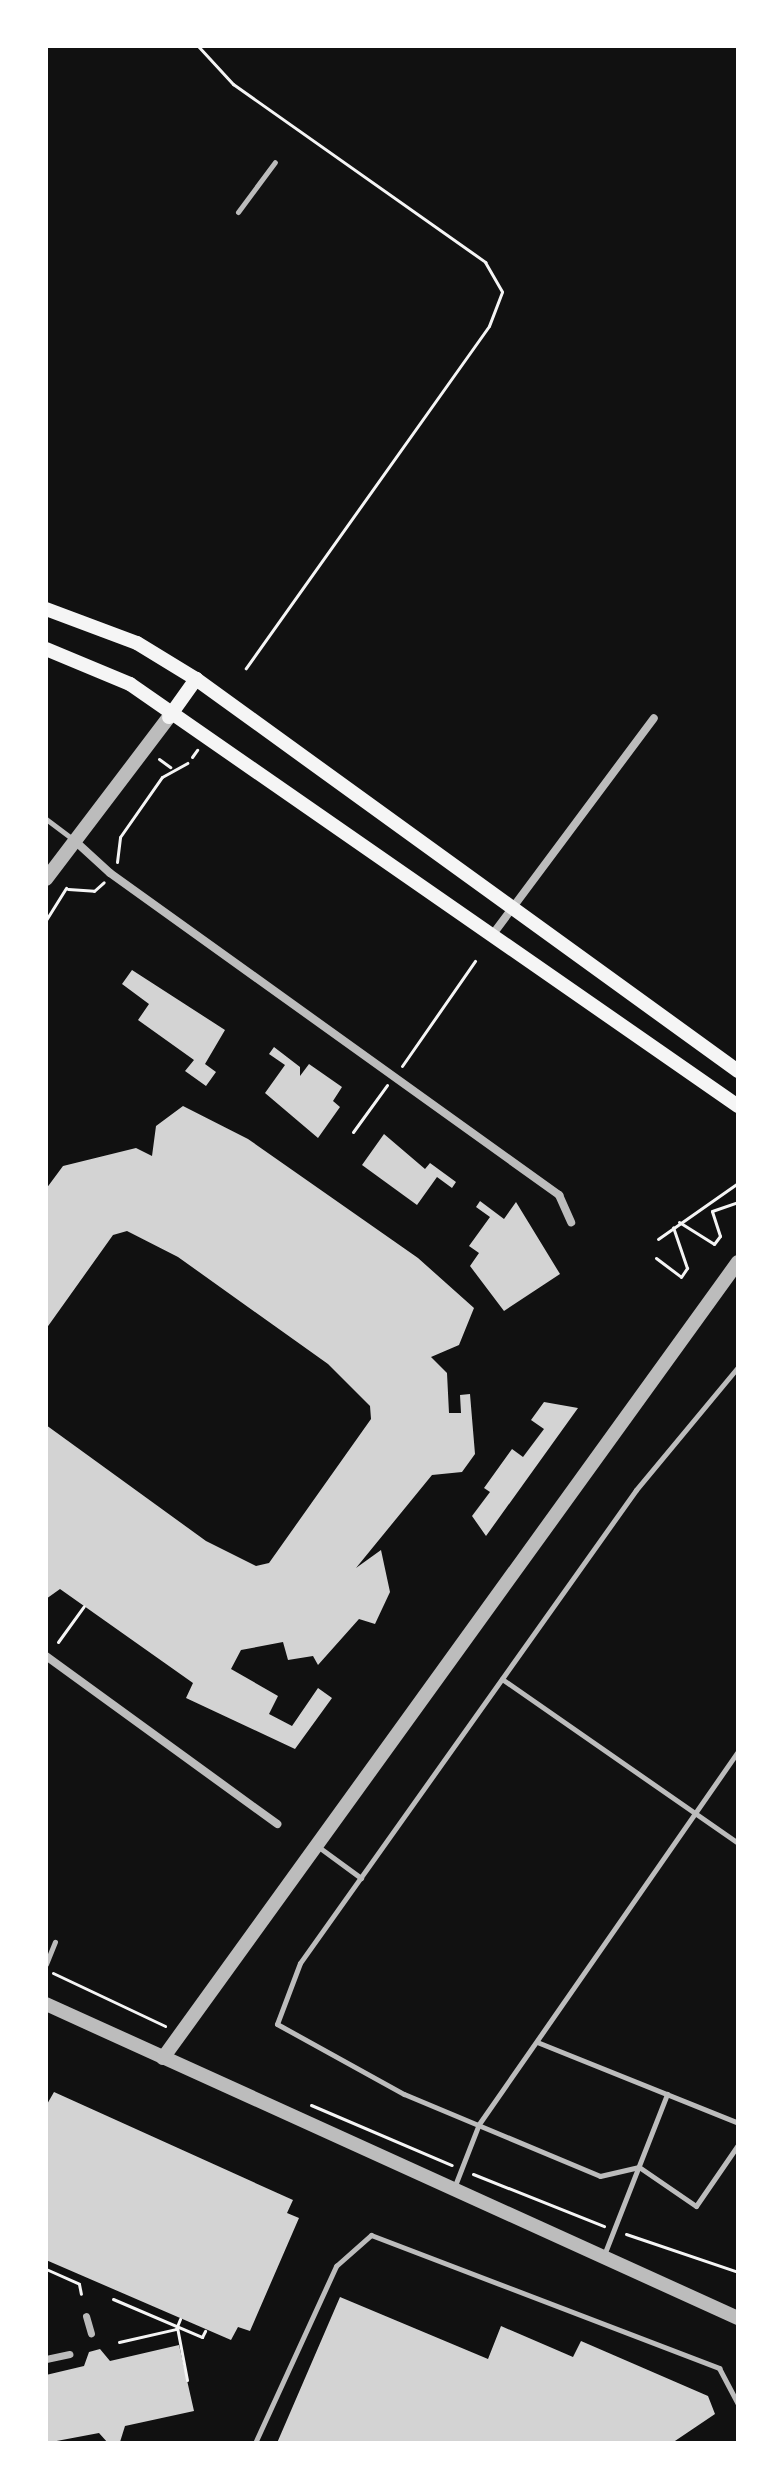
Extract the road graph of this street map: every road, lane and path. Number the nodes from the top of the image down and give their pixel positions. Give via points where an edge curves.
1 (198, 46) edge
2 (275, 162) dead end
3 (238, 212) dead end
4 (46, 609) edge
5 (46, 649) edge
6 (246, 668) dead end
7 (196, 679) junction
8 (169, 717) junction
9 (654, 718) dead end
10 (159, 759) dead end
11 (187, 763) dead end
12 (170, 767) junction
13 (46, 819) edge
14 (75, 841) junction
15 (115, 866) dead end
16 (53, 881) edge
17 (103, 883) dead end
18 (68, 889) junction
19 (512, 910) junction
20 (46, 920) edge
21 (493, 934) junction
22 (475, 961) dead end
23 (399, 1069) dead end
24 (738, 1071) edge
25 (387, 1085) dead end
26 (738, 1106) edge
27 (353, 1132) dead end
28 (738, 1183) edge
29 (738, 1202) edge
30 (571, 1222) dead end
31 (679, 1222) junction
32 (673, 1227) junction
33 (658, 1239) dead end
34 (656, 1258) dead end
35 (738, 1262) edge
36 (738, 1367) edge
37 (84, 1606) dead end
38 (58, 1642) dead end
39 (46, 1656) edge
40 (502, 1679) junction
41 (738, 1751) edge
42 (695, 1813) junction
43 (277, 1824) dead end
44 (738, 1843) edge
45 (315, 1844) junction
46 (361, 1878) junction
47 (55, 1942) dead end
48 (46, 1967) edge
49 (46, 2004) edge
50 (178, 2037) junction
51 (537, 2042) junction
52 (163, 2058) junction
53 (667, 2094) junction
54 (301, 2100) dead end
55 (738, 2123) edge
56 (479, 2124) junction
57 (738, 2145) edge
58 (639, 2167) junction
59 (462, 2169) junction
60 (452, 2193) junction
61 (614, 2230) junction
62 (602, 2260) junction
63 (738, 2263) edge
64 (46, 2269) edge
65 (736, 2271) edge
66 (81, 2294) dead end
67 (113, 2299) dead end
68 (86, 2316) dead end
69 (738, 2318) edge
70 (180, 2319) dead end
71 (177, 2327) junction
72 (205, 2331) dead end
73 (91, 2333) dead end
74 (119, 2342) dead end
75 (69, 2354) dead end
76 (46, 2359) edge
77 (187, 2380) dead end
78 (738, 2404) edge
79 (255, 2443) edge

1 - 6 path via 233,84 485,262 502,292 489,326
2 - 3 lane
4 - 7 main road via 137,643
5 - 8 main road via 130,684
7 - 8 main road
7 - 19 main road
8 - 14 street
8 - 21 main road
9 - 19 street
10 - 12 path
11 - 12 path
12 - 15 path via 120,837
13 - 14 lane
14 - 16 street
14 - 30 street via 110,873 559,1195
16 - 18 path
17 - 18 path via 94,891
18 - 20 path
19 - 21 street
19 - 24 main road
21 - 26 main road
22 - 23 path
25 - 27 path
28 - 31 path
29 - 31 path via 712,1211 720,1236 714,1244
31 - 32 path
32 - 33 path
32 - 34 path via 687,1268 681,1277
35 - 45 street
36 - 40 lane via 636,1490
37 - 38 path
39 - 43 street
40 - 42 lane
40 - 46 lane
41 - 42 lane
42 - 44 lane
42 - 51 lane
45 - 46 lane
45 - 50 street
46 - 56 lane via 300,1963 277,2024 404,2094
47 - 48 lane
48 - 50 path via 153,2016
49 - 52 street
50 - 52 street
51 - 53 lane
51 - 56 lane
52 - 60 street
53 - 55 lane
53 - 58 lane
54 - 59 path
56 - 58 lane via 600,2176
56 - 59 lane
57 - 58 lane via 696,2206
58 - 61 lane
59 - 60 lane
59 - 61 path
60 - 62 street
61 - 62 lane
61 - 65 path
62 - 69 street
63 - 65 path
64 - 66 path via 79,2284
67 - 71 path
68 - 73 street
70 - 71 path
71 - 72 path via 202,2337
71 - 74 path
71 - 77 path
75 - 76 street
78 - 79 lane via 719,2368 371,2235 336,2266

